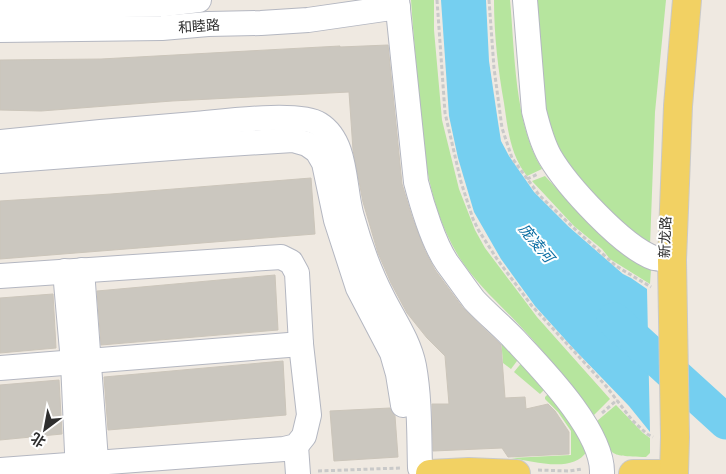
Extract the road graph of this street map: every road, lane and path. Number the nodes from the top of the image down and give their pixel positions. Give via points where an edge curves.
1 (199, 0) edge
2 (437, 0) edge
3 (525, 0) edge
4 (679, 0) edge
5 (686, 0) edge
6 (397, 3) edge
7 (0, 8) edge
8 (0, 30) edge
9 (0, 142) edge
10 (0, 162) edge
11 (669, 266) junction
12 (74, 271) junction
13 (0, 276) edge
14 (300, 344) junction
15 (81, 362) junction
16 (0, 368) edge
17 (617, 400) junction
18 (595, 419) dead end
19 (663, 436) junction
20 (296, 446) junction
21 (87, 469) edge
22 (0, 470) edge
23 (298, 474) edge
24 (409, 474) edge
25 (423, 474) edge
26 (430, 474) edge
27 (516, 474) edge
28 (602, 474) edge
29 (633, 474) edge
30 (663, 474) edge
31 (674, 474) edge

1 - 7 street, 和睦路 via 165,4
2 - 17 path via 444,113 473,219 496,258 532,306
3 - 11 street via 534,110 550,157 583,199 620,236
4 - 11 main road, 新龙路 via 670,106
5 - 11 main road, 新龙路
6 - 8 street, 和睦路 via 308,20 162,28
6 - 28 street via 416,182 445,261 475,300 514,339 578,415 594,441
9 - 25 street via 260,118 318,123 334,139 354,223 382,296 407,342 414,365
10 - 24 street via 293,140 317,151 324,163 336,220 358,288 392,353 398,374
11 - 19 main road, 新龙路
12 - 13 street
12 - 14 street via 282,257 291,262 297,274
12 - 15 street
14 - 15 street
14 - 20 street via 309,415 304,436
15 - 16 street
15 - 21 street
17 - 18 path
17 - 19 path via 632,420
19 - 30 main road, 新龙路
19 - 31 main road, 新龙路
20 - 21 street
20 - 23 street
21 - 22 street
26 - 27 main road
29 - 30 main road

